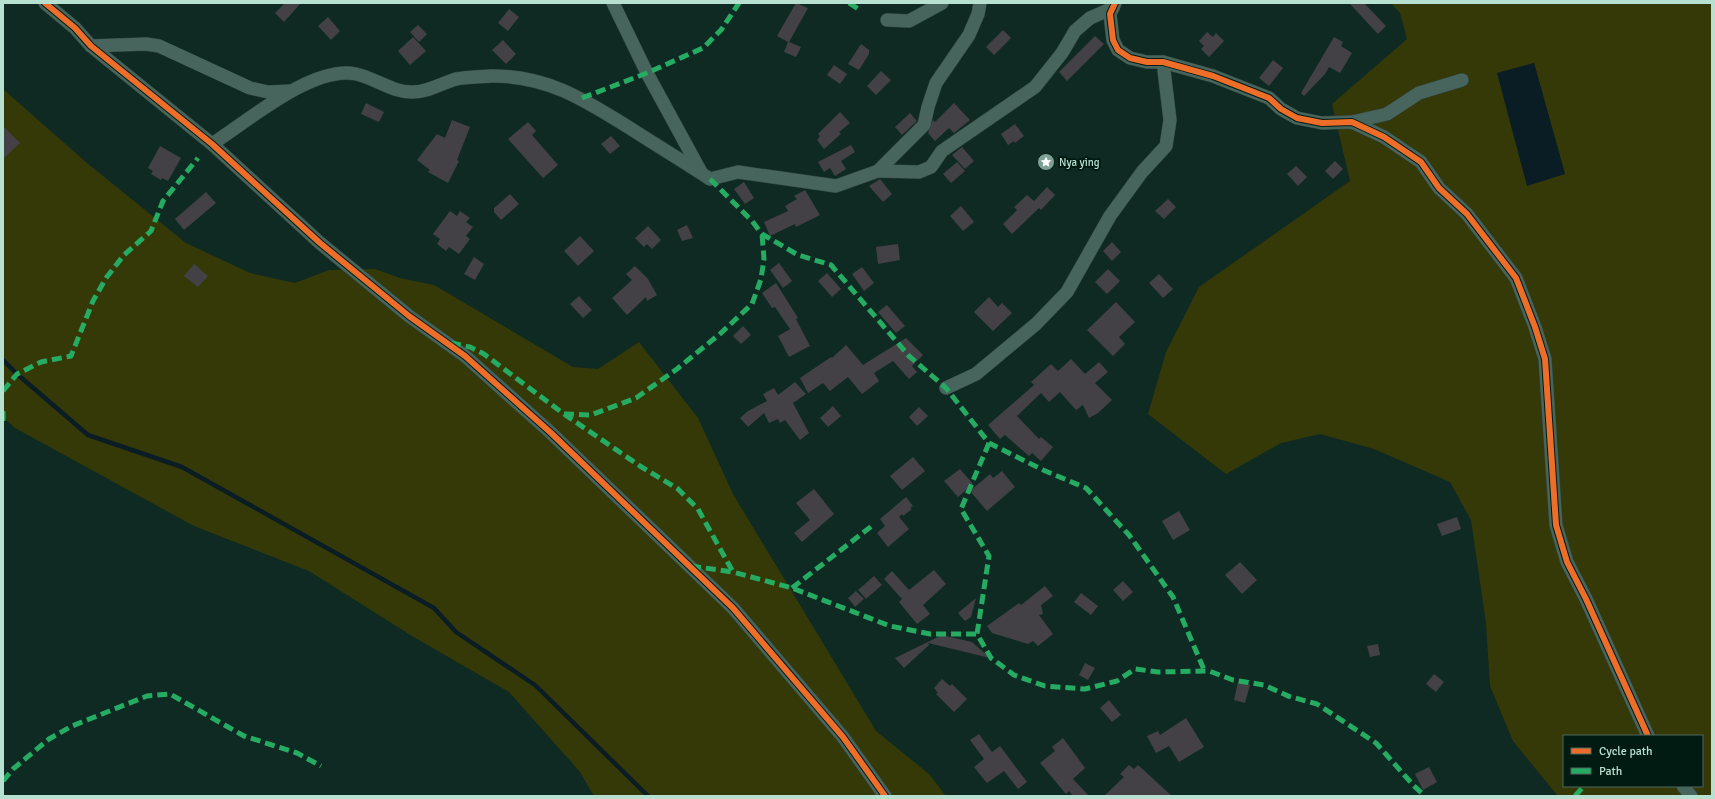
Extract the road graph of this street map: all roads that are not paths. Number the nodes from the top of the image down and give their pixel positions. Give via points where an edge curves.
1 (45, 3) edge
2 (613, 3) edge
3 (942, 3) edge
4 (980, 3) edge
5 (1114, 5) edge
6 (887, 20) dead end
7 (91, 46) junction
8 (1163, 62) junction
9 (1462, 80) dead end
10 (291, 91) junction
11 (1352, 122) junction
12 (212, 144) junction
13 (878, 170) junction
14 (702, 173) junction
15 (946, 388) dead end
16 (1648, 735) edge
17 (1684, 787) edge
18 (885, 796) edge
19 (1691, 796) edge

1 - 7 street
2 - 14 street via 647,73
3 - 6 street via 909,21
4 - 13 street via 969,35 936,83 924,125
5 - 8 street via 1110,14 1113,40 1118,50 1130,58
5 - 13 street via 1090,18 1075,31 1062,53 1035,87 942,151 931,166 919,172
7 - 10 street via 160,46 250,88 268,92
7 - 12 street
8 - 11 street via 1213,76 1269,98 1296,118 1322,123
8 - 15 street via 1170,120 1166,146 1142,172 1110,216 1067,292 1036,324 976,374
9 - 11 street via 1419,93 1387,114
10 - 12 street
10 - 14 street via 321,77 340,73 356,74 412,93 463,79 489,76 526,79 582,98
11 - 16 street via 1384,137 1421,162 1439,188 1467,214 1516,278 1545,359 1556,525 1566,562 1586,599
12 - 18 street via 320,244 409,316 465,356 550,432 669,545 733,608 843,737
13 - 14 street via 836,186 738,172 710,179
17 - 19 street

